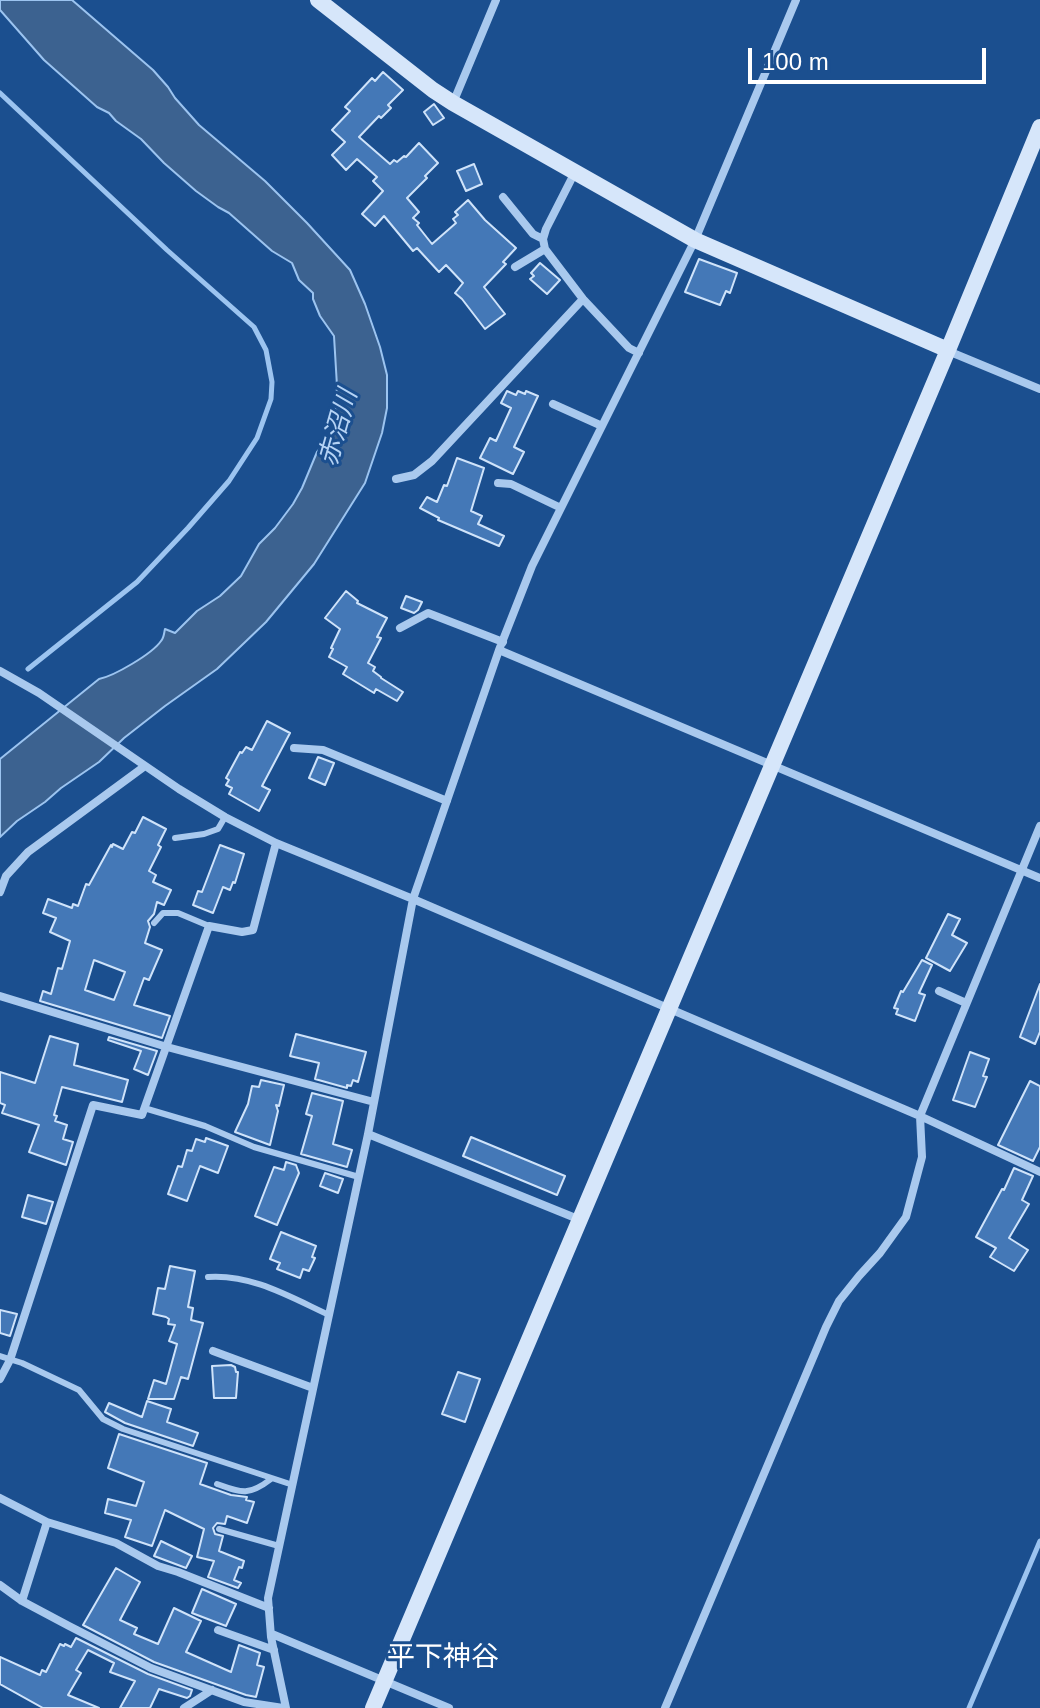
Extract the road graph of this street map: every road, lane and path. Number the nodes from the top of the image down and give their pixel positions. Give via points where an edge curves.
1 (318, 0) edge
2 (496, 0) edge
3 (796, 0) edge
4 (453, 103) junction
5 (1040, 127) edge
6 (575, 172) junction
7 (503, 197) dead end
8 (543, 239) junction
9 (695, 240) junction
10 (545, 249) junction
11 (515, 267) dead end
12 (583, 299) junction
13 (948, 350) junction
14 (639, 353) junction
15 (1040, 389) edge
16 (553, 404) dead end
17 (602, 426) junction
18 (396, 479) dead end
19 (498, 483) dead end
20 (561, 508) junction
21 (400, 628) dead end
22 (501, 646) junction
23 (0, 671) edge
24 (294, 748) dead end
25 (772, 765) junction
26 (145, 766) junction
27 (447, 801) junction
28 (225, 817) junction
29 (1040, 826) edge
30 (175, 838) dead end
31 (276, 843) junction
32 (1021, 870) junction
33 (1040, 878) edge
34 (0, 892) edge
35 (413, 899) junction
36 (154, 923) dead end
37 (209, 926) junction
38 (939, 991) dead end
39 (0, 996) edge
40 (966, 1003) junction
41 (668, 1008) junction
42 (167, 1047) junction
43 (374, 1102) junction
44 (144, 1108) junction
45 (920, 1116) junction
46 (368, 1134) junction
47 (1039, 1169) edge
48 (359, 1177) junction
49 (578, 1219) junction
50 (208, 1277) dead end
51 (329, 1315) junction
52 (213, 1351) dead end
53 (0, 1356) edge
54 (10, 1360) junction
55 (0, 1379) edge
56 (313, 1388) junction
57 (271, 1479) junction
58 (217, 1484) dead end
59 (293, 1485) junction
60 (0, 1498) edge
61 (47, 1522) junction
62 (219, 1529) dead end
63 (279, 1546) junction
64 (0, 1585) edge
65 (22, 1601) junction
66 (269, 1608) junction
67 (218, 1630) dead end
68 (272, 1634) junction
69 (274, 1650) junction
70 (384, 1681) junction
71 (212, 1690) junction
72 (254, 1706) edge
73 (184, 1708) edge
74 (285, 1708) edge
75 (373, 1708) edge
76 (449, 1708) edge
77 (665, 1708) edge

1 - 4 street
2 - 4 street
3 - 9 street
4 - 6 street
5 - 13 street
6 - 8 street
6 - 9 street
7 - 8 street
8 - 10 street
9 - 13 street
9 - 14 street
10 - 11 street
10 - 12 street
12 - 14 street
12 - 18 street via 432,461 414,475
13 - 15 street
13 - 25 street
14 - 17 street
16 - 17 street
17 - 20 street
19 - 20 street
20 - 22 street
21 - 22 street via 428,613
22 - 25 street
22 - 27 street
23 - 26 street
24 - 27 street via 323,750
25 - 32 street
25 - 41 street
26 - 28 street
26 - 34 street via 28,852 6,876
27 - 35 street
28 - 30 lane via 218,829
28 - 31 street
29 - 32 street
31 - 35 street
31 - 37 street via 253,930
32 - 33 street
32 - 40 street
35 - 41 street
35 - 43 street
36 - 37 lane via 163,913 178,913
37 - 42 street
38 - 40 street
39 - 42 street
40 - 45 street
41 - 45 street
41 - 49 street
42 - 43 street
42 - 44 street
43 - 46 street
44 - 48 lane
44 - 54 street via 142,1115 93,1105
45 - 47 street
45 - 77 street via 922,1157 906,1217 839,1301 826,1327
46 - 48 street
46 - 49 street
48 - 51 street
49 - 70 street
50 - 51 lane via 263,1285
51 - 56 street
52 - 56 street
53 - 54 lane
54 - 55 street
54 - 57 lane via 79,1390 103,1419 123,1429
56 - 59 street
57 - 58 lane via 242,1493
57 - 59 lane
59 - 63 street
60 - 61 street
61 - 65 street
61 - 66 street via 116,1543 158,1566
62 - 63 lane
63 - 66 street
64 - 65 street
65 - 71 street via 151,1668
66 - 68 street
67 - 69 street
68 - 69 street
68 - 70 street
69 - 74 street
70 - 75 street
70 - 76 street
71 - 72 street
71 - 73 street
72 - 74 street

